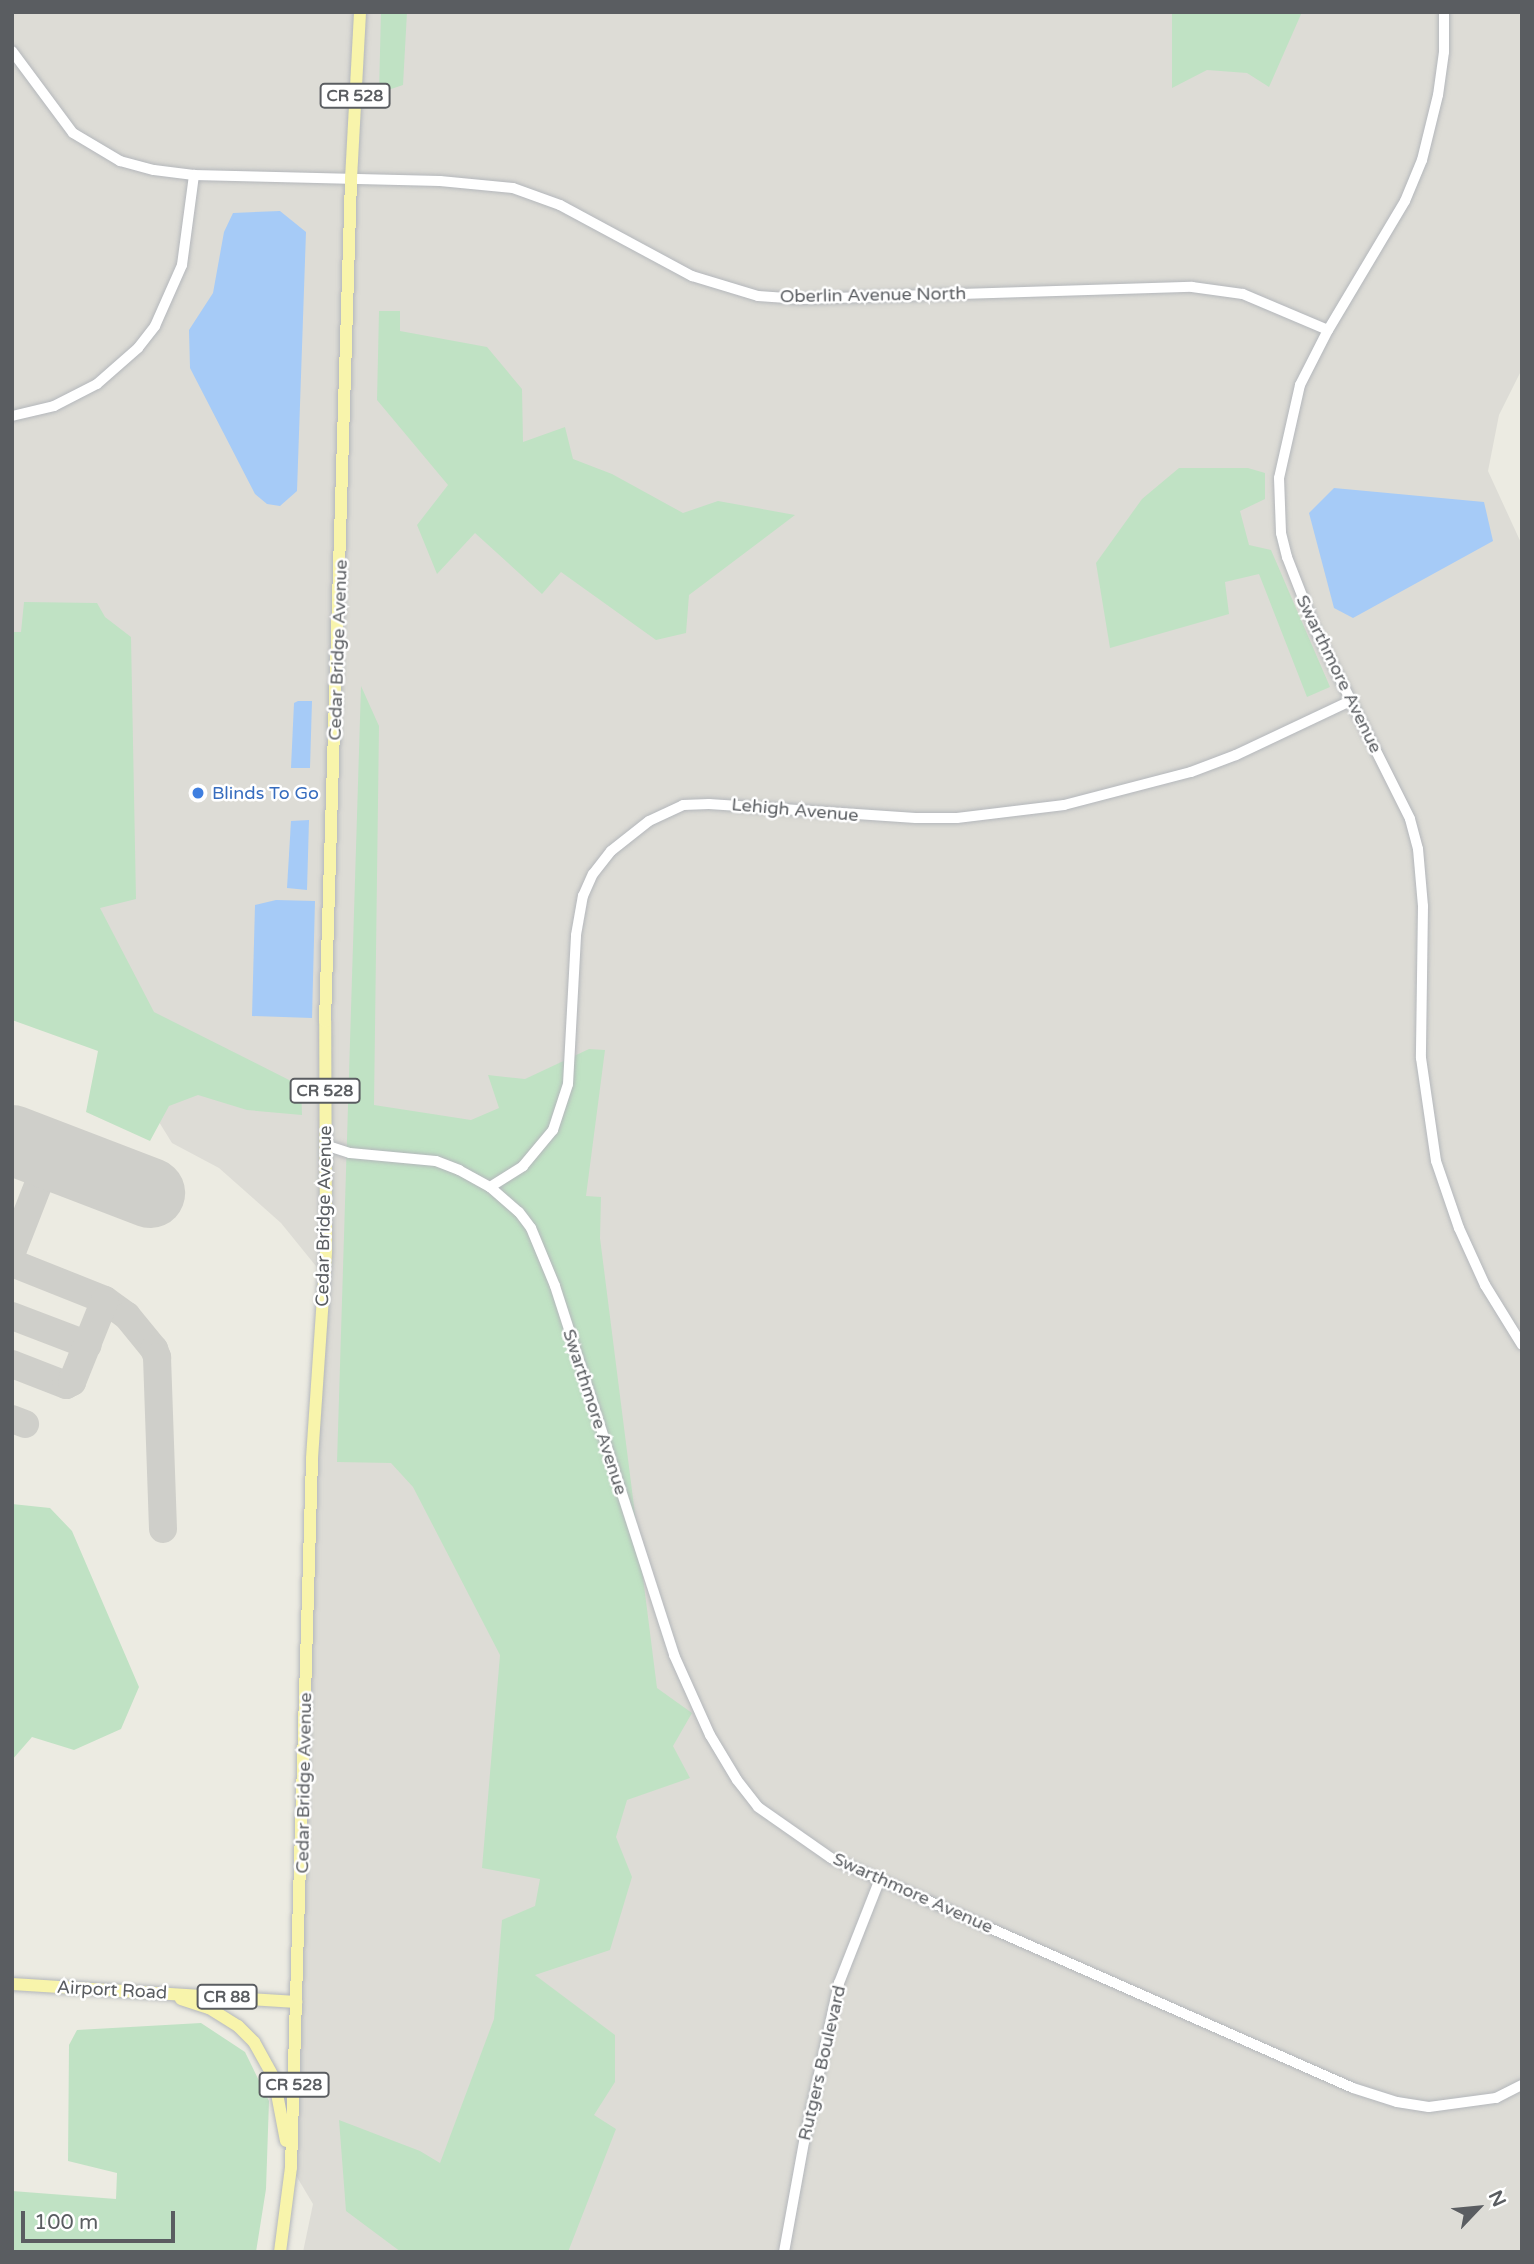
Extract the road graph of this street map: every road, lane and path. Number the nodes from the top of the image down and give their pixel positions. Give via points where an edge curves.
1 (360, 12) edge
2 (1444, 12) edge
3 (12, 51) edge
4 (194, 175) junction
5 (351, 179) junction
6 (1328, 330) junction
7 (12, 416) edge
8 (1350, 701) junction
9 (325, 1145) junction
10 (490, 1187) junction
11 (1522, 1345) edge
12 (880, 1879) junction
13 (12, 1984) edge
14 (157, 1992) junction
15 (296, 2003) junction
16 (1522, 2085) edge
17 (291, 2167) junction
18 (280, 2252) edge
19 (784, 2252) edge

1 - 5 main road, Cedar Bridge Avenue / CR 528
2 - 6 street, Swarthmore Avenue via 1438,95 1422,160 1405,201
3 - 4 street, Oberlin Avenue North via 62,120 85,141 120,161
4 - 5 street, Oberlin Avenue North
4 - 7 street via 182,265 155,326 138,348 97,384 54,406
5 - 6 street, Oberlin Avenue North via 513,188 560,205 692,276 758,296 801,299 1192,287 1243,293
5 - 9 main road, Cedar Bridge Avenue / CR 528
6 - 8 street, Swarthmore Avenue via 1300,385 1289,423 1279,478 1281,533 1298,588
8 - 10 street, Lehigh Avenue via 1202,768 1064,805 957,818 916,818 683,805 649,821 611,851 583,896 576,935 568,1084 553,1130 523,1167
8 - 11 street, Swarthmore Avenue via 1410,820 1418,849 1423,906 1421,1058 1436,1161 1485,1285
9 - 10 street, Swarthmore Avenue via 350,1153 436,1161
9 - 15 main road, Cedar Bridge Avenue / CR 528 via 326,1251 312,1458
10 - 12 street, Swarthmore Avenue via 531,1228 555,1286 674,1655 710,1735 758,1807 831,1858
12 - 16 street, Swarthmore Avenue via 1353,2088 1429,2107 1496,2098
12 - 19 street, Rutgers Boulevard via 839,1983
13 - 14 main road, Airport Road / CR 88
14 - 15 main road, Airport Road / CR 88
14 - 17 main road via 209,2008 254,2042 274,2078
15 - 17 main road, Cedar Bridge Avenue / CR 528
17 - 18 main road, Cedar Bridge Avenue / CR 528

